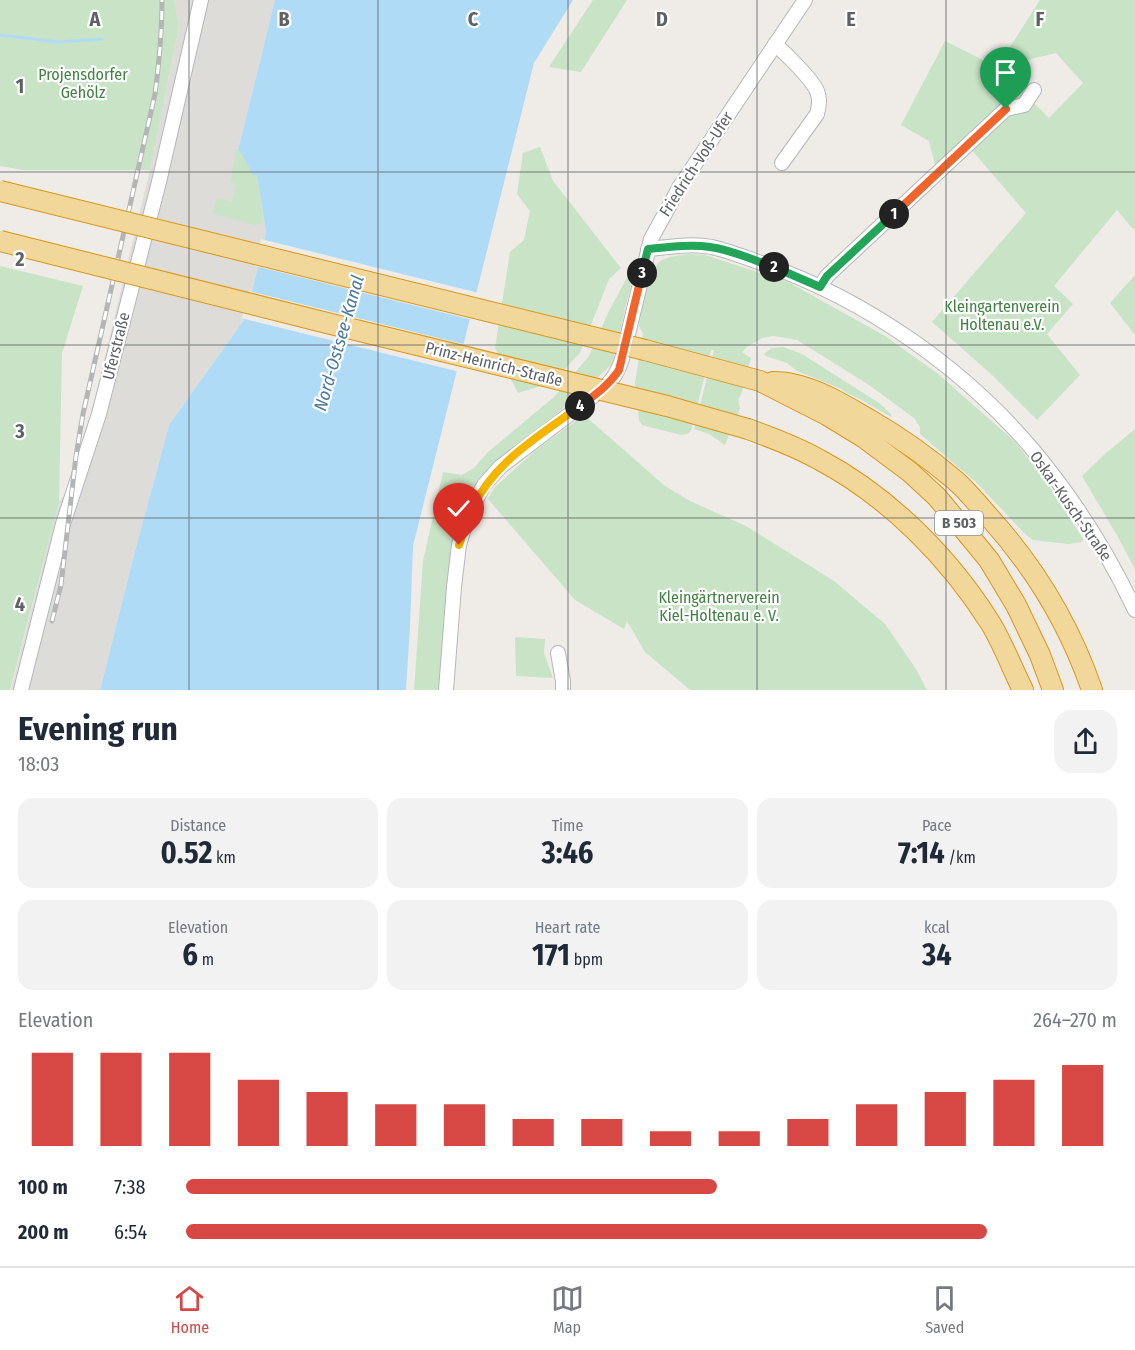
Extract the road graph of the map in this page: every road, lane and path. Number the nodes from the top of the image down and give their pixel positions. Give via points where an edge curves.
1 (201, 0) edge
2 (805, 0) edge
3 (775, 44) junction
4 (1034, 90) dead end
5 (782, 163) dead end
6 (0, 191) edge
7 (0, 241) edge
8 (648, 252) junction
9 (820, 287) junction
10 (760, 381) junction
11 (1135, 610) edge
12 (558, 653) dead end
13 (21, 690) edge
14 (446, 690) edge
15 (563, 690) edge
16 (1023, 690) edge
17 (1053, 690) edge
18 (1092, 690) edge

1 - 13 street, Uferstraße via 99,414 60,535
2 - 3 street, Friedrich-Voß-Ufer
3 - 5 street via 813,84 819,99 817,114
3 - 8 street, Friedrich-Voß-Ufer via 655,228
4 - 9 street via 1024,105 1006,109 827,276
6 - 10 highway, B 503, bridge
7 - 16 highway, Prinz-Heinrich-Straße / B 503, bridge via 667,406 780,441 864,488 908,524 951,568 992,626
8 - 9 street, Oskar-Kusch-Straße via 710,247
8 - 14 street, Friedrich-Voß-Ufer via 614,378 500,467 484,485 472,508 459,545
9 - 11 street, Oskar-Kusch-Straße via 872,314 923,349 1006,421 1064,490 1117,573
10 - 17 highway, B 503 via 863,437 938,497 989,560 1016,605
10 - 18 highway, B 503 via 809,389 851,409 907,443 963,488 1024,559 1053,604
12 - 15 street

